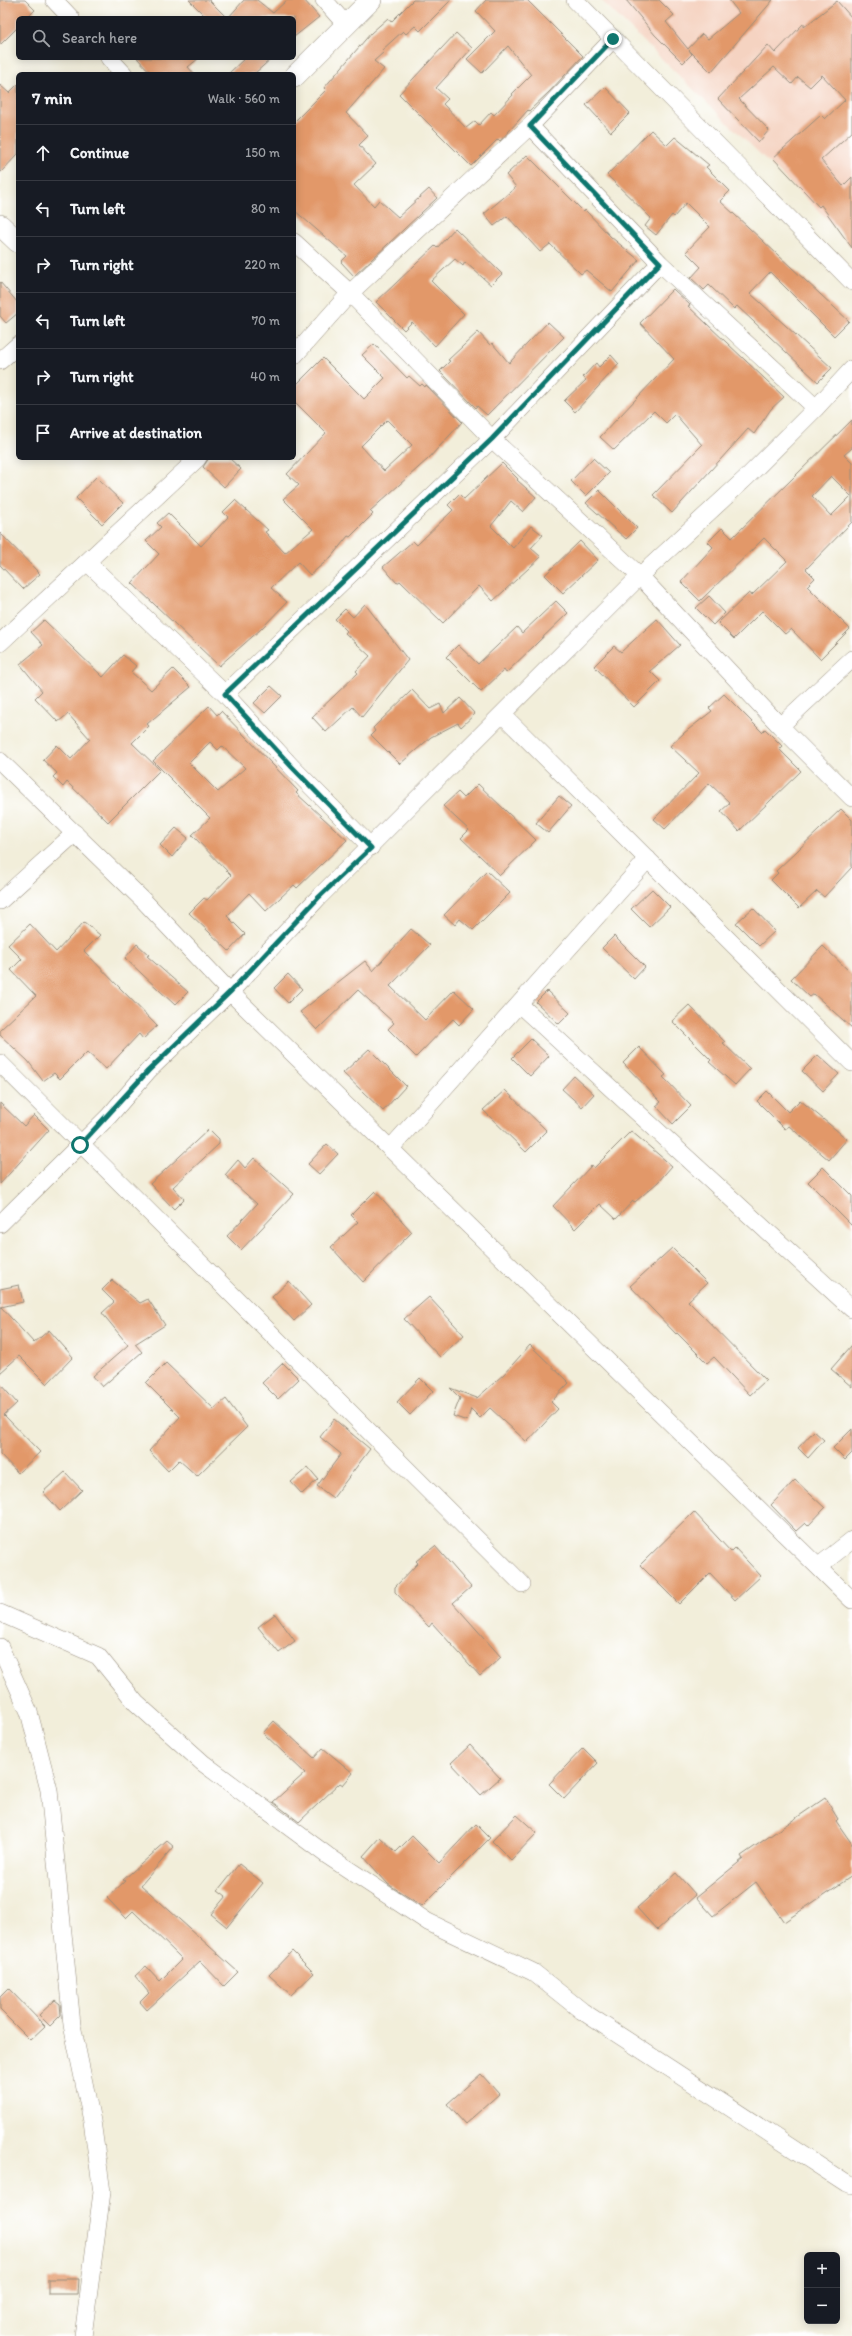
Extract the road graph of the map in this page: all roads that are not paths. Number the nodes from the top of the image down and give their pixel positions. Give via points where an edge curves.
1 (54, 0) edge
2 (324, 0) edge
3 (371, 0) edge
4 (575, 0) edge
5 (69, 16) edge
6 (346, 25) junction
7 (613, 39) junction
8 (111, 60) edge
9 (122, 72) edge
10 (296, 74) edge
11 (530, 126) junction
12 (0, 225) edge
13 (16, 240) edge
14 (296, 244) edge
15 (660, 263) junction
16 (852, 282) edge
17 (350, 294) junction
18 (16, 347) edge
19 (296, 354) edge
20 (0, 361) edge
21 (852, 369) edge
22 (816, 408) junction
23 (492, 439) junction
24 (196, 460) edge
25 (87, 562) junction
26 (640, 576) junction
27 (0, 643) edge
28 (852, 659) edge
29 (225, 694) junction
30 (503, 715) junction
31 (780, 726) junction
32 (0, 761) edge
33 (852, 798) edge
34 (75, 834) junction
35 (371, 848) junction
36 (648, 859) junction
37 (0, 901) edge
38 (230, 992) junction
39 (519, 1004) junction
40 (0, 1063) edge
41 (852, 1063) edge
42 (80, 1145) junction
43 (390, 1149) junction
44 (0, 1224) edge
45 (852, 1309) edge
46 (852, 1540) edge
47 (818, 1566) junction
48 (522, 1584) dead end
49 (852, 1600) edge
50 (0, 1613) edge
51 (0, 1647) edge
52 (852, 2186) edge
53 (83, 2336) edge

1 - 5 street
2 - 6 street
3 - 6 street
4 - 7 street
6 - 10 street
7 - 11 street
7 - 16 street
8 - 9 street
11 - 15 street
11 - 17 street
12 - 13 street
14 - 17 street
15 - 22 street
15 - 23 street
17 - 19 street
17 - 23 street
18 - 20 street
21 - 22 street
22 - 26 street via 747,477
23 - 26 street
23 - 29 street
24 - 25 street
25 - 27 street
25 - 29 street
26 - 30 street
26 - 31 street
28 - 31 street
29 - 35 street
30 - 35 street
30 - 36 street
31 - 33 street
32 - 34 street
34 - 37 street
34 - 38 street via 144,901
35 - 38 street via 318,898
36 - 39 street
36 - 41 street
38 - 42 street via 148,1071
38 - 43 street
39 - 43 street
39 - 45 street
40 - 42 street
42 - 44 street
42 - 48 street
43 - 47 street
46 - 47 street
47 - 49 street
50 - 52 street via 98,1656 136,1702 203,1763 328,1856 428,1922 532,1972 582,2011
51 - 53 street via 29,1712 49,1790 72,2025 92,2121 102,2192

